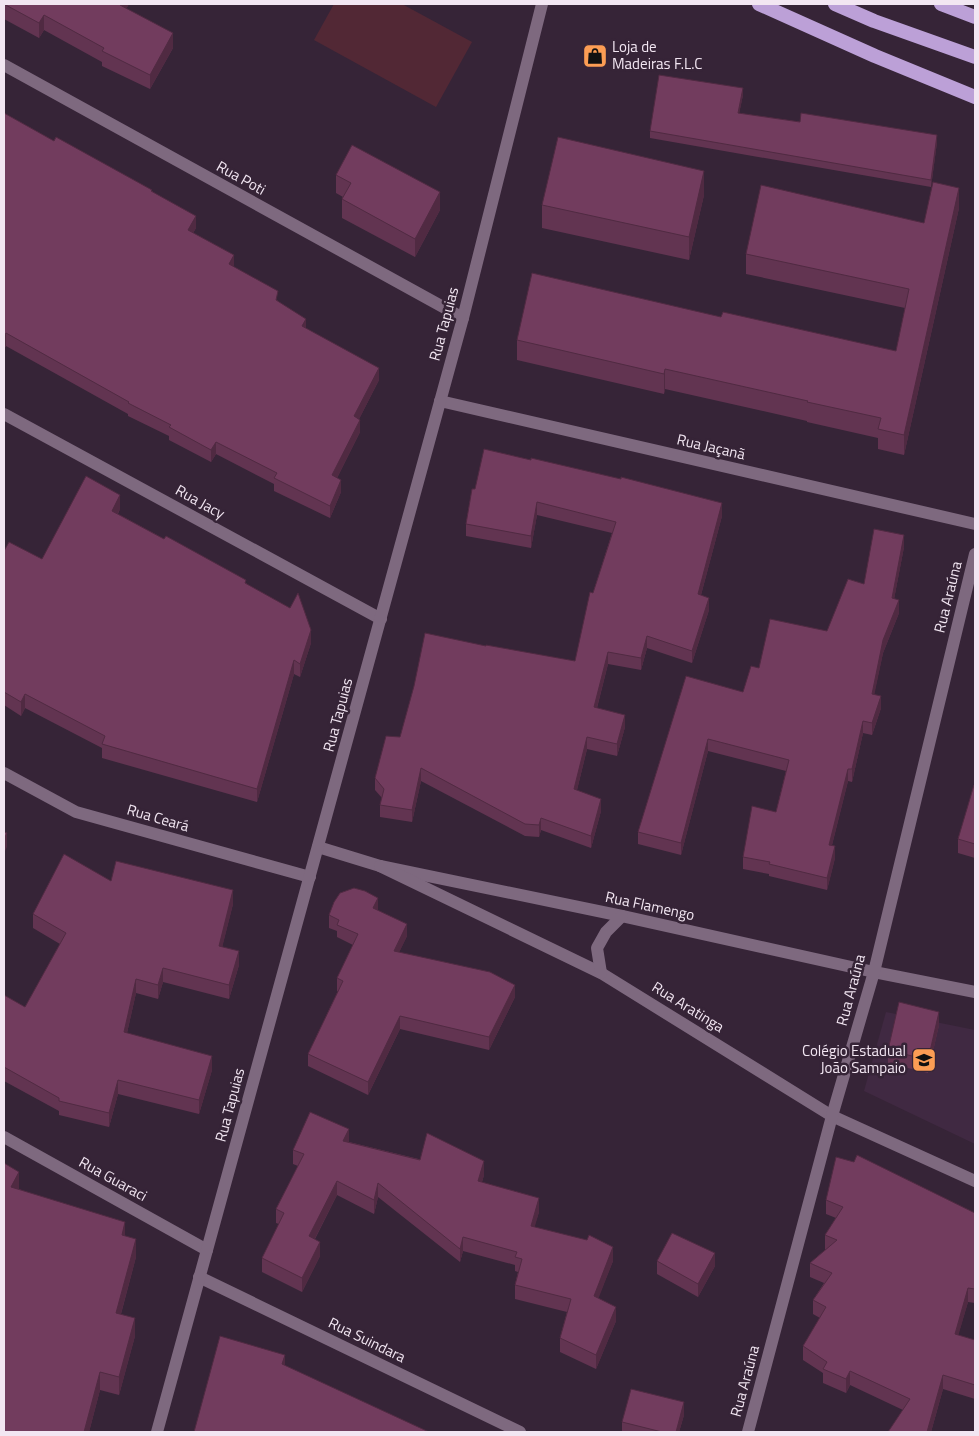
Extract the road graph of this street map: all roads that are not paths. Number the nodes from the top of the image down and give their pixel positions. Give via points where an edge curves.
1 (542, 4) edge
2 (759, 4) edge
3 (835, 4) edge
4 (941, 4) edge
5 (975, 17) edge
6 (975, 56) edge
7 (4, 65) edge
8 (975, 96) edge
9 (463, 318) junction
10 (440, 401) junction
11 (4, 414) edge
12 (975, 524) edge
13 (975, 554) edge
14 (381, 619) junction
15 (4, 772) edge
16 (318, 847) junction
17 (380, 866) junction
18 (310, 877) junction
19 (622, 916) junction
20 (874, 972) junction
21 (601, 973) junction
22 (975, 992) edge
23 (832, 1116) junction
24 (4, 1137) edge
25 (975, 1181) edge
26 (207, 1250) junction
27 (199, 1277) junction
28 (157, 1432) edge
29 (520, 1432) edge
30 (748, 1432) edge

1 - 9 street, Rua Tapuias
2 - 8 highway
3 - 6 highway via 874,22
4 - 5 highway
7 - 9 street, Rua Poti
9 - 10 street, Rua Tapuias
10 - 12 street, Rua Jaçanã
10 - 14 street, Rua Tapuias
11 - 14 street, Rua Jacy
13 - 20 street, Rua Araúna
14 - 16 street, Rua Tapuias
15 - 18 street, Rua Ceará via 76,812
16 - 17 street, Rua Flamengo
16 - 18 street, Rua Tapuias
17 - 19 street, Rua Flamengo
17 - 21 street, Rua Aratinga
18 - 26 street, Rua Tapuias
19 - 20 street, Rua Flamengo
19 - 21 street via 606,932 598,948
20 - 22 street, Rua Flamengo
20 - 23 street, Rua Araúna
21 - 23 street, Rua Aratinga
23 - 25 street, Rua Aratinga
23 - 30 street, Rua Araúna
24 - 26 street, Rua Guaraci
26 - 27 street, Rua Tapuias
27 - 28 street, Rua Tapuias
27 - 29 street, Rua Suindara

